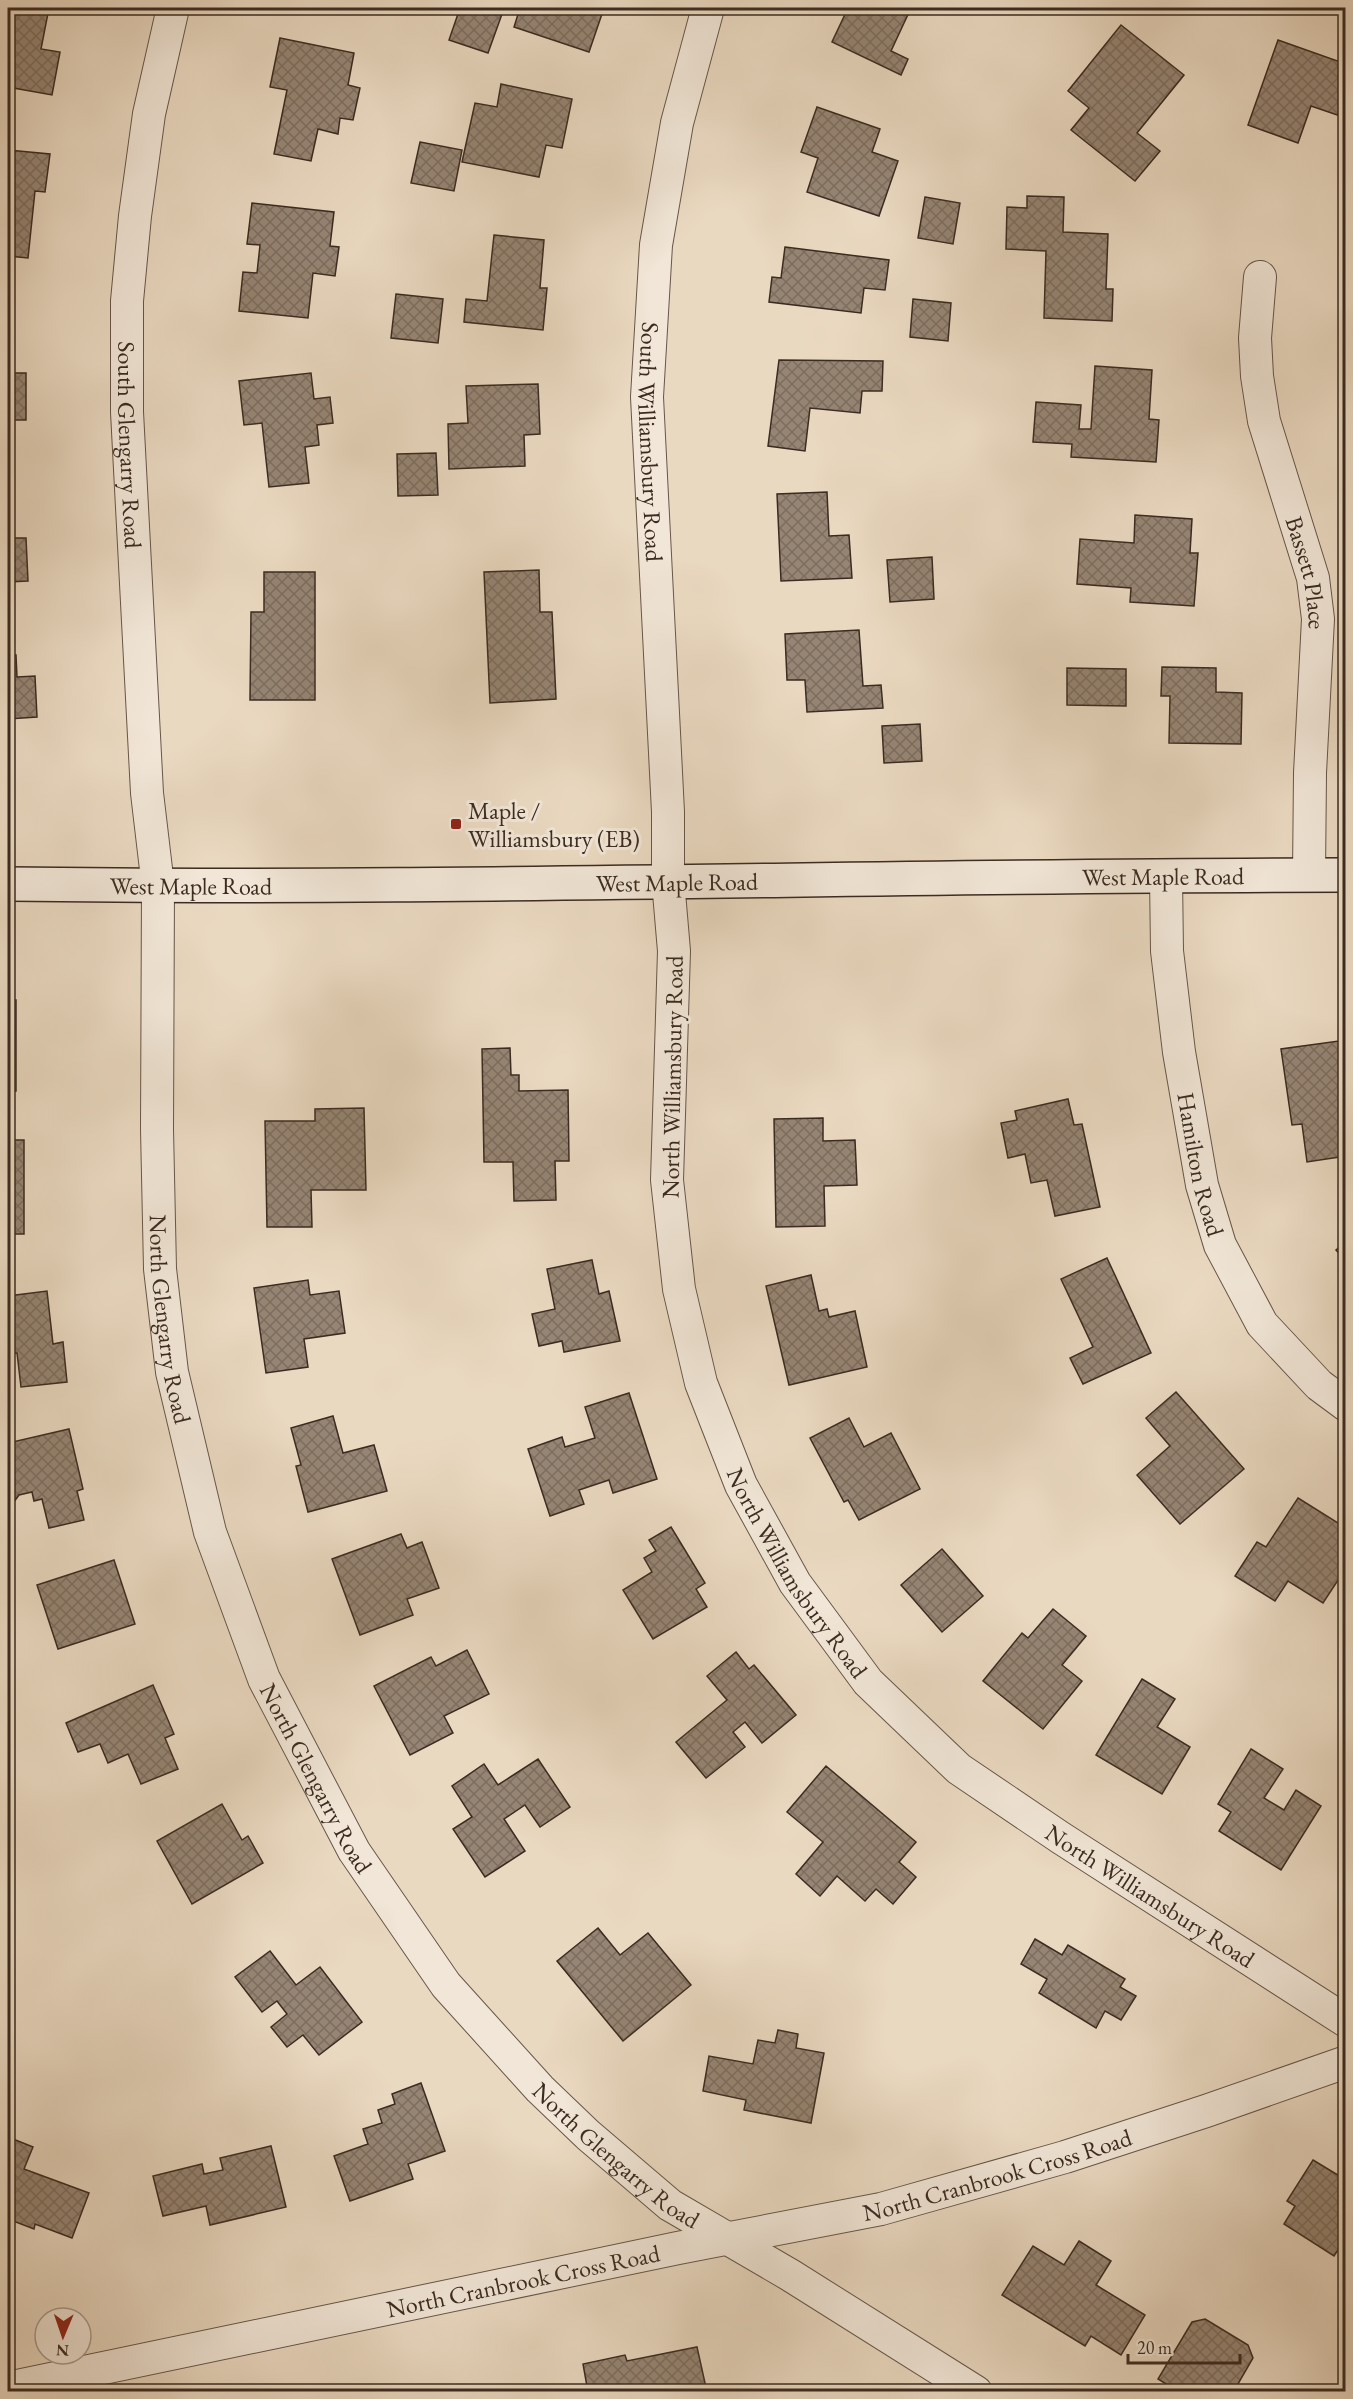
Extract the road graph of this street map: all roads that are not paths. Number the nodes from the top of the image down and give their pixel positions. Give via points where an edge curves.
1 (173, 8) edge
2 (708, 8) edge
3 (1260, 277) dead end
4 (1309, 875) junction
5 (1346, 875) edge
6 (1166, 877) junction
7 (668, 881) junction
8 (8, 884) edge
9 (158, 886) junction
10 (1346, 1405) edge
11 (1346, 2020) edge
12 (1346, 2062) edge
13 (729, 2239) junction
14 (8, 2388) edge
15 (976, 2391) edge

1 - 9 street, South Glengarry Road via 149,114 127,301 127,412 136,596 147,793
2 - 7 street, South Williamsbury Road via 677,123 656,245 647,397
3 - 4 street, Bassett Place via 1255,338 1264,421 1313,578 1318,619
4 - 5 main road, West Maple Road
4 - 6 main road, West Maple Road
6 - 7 main road, West Maple Road
6 - 10 street, Hamilton Road via 1167,951 1179,1052 1202,1185 1220,1245 1262,1324 1319,1385
7 - 9 main road, West Maple Road
7 - 11 street, North Williamsbury Road via 674,951 666,1180 679,1289 701,1383 729,1455 741,1485 795,1583 868,1682 959,1768 1061,1838
8 - 9 main road, West Maple Road
9 - 13 street, North Glengarry Road via 160,1269 172,1372 210,1532 264,1679 354,1851 446,1985 540,2089 588,2135 670,2205
12 - 13 street, North Cranbrook Cross Road via 972,2185 881,2209
13 - 14 street, North Cranbrook Cross Road
13 - 15 street, North Glengarry Road

